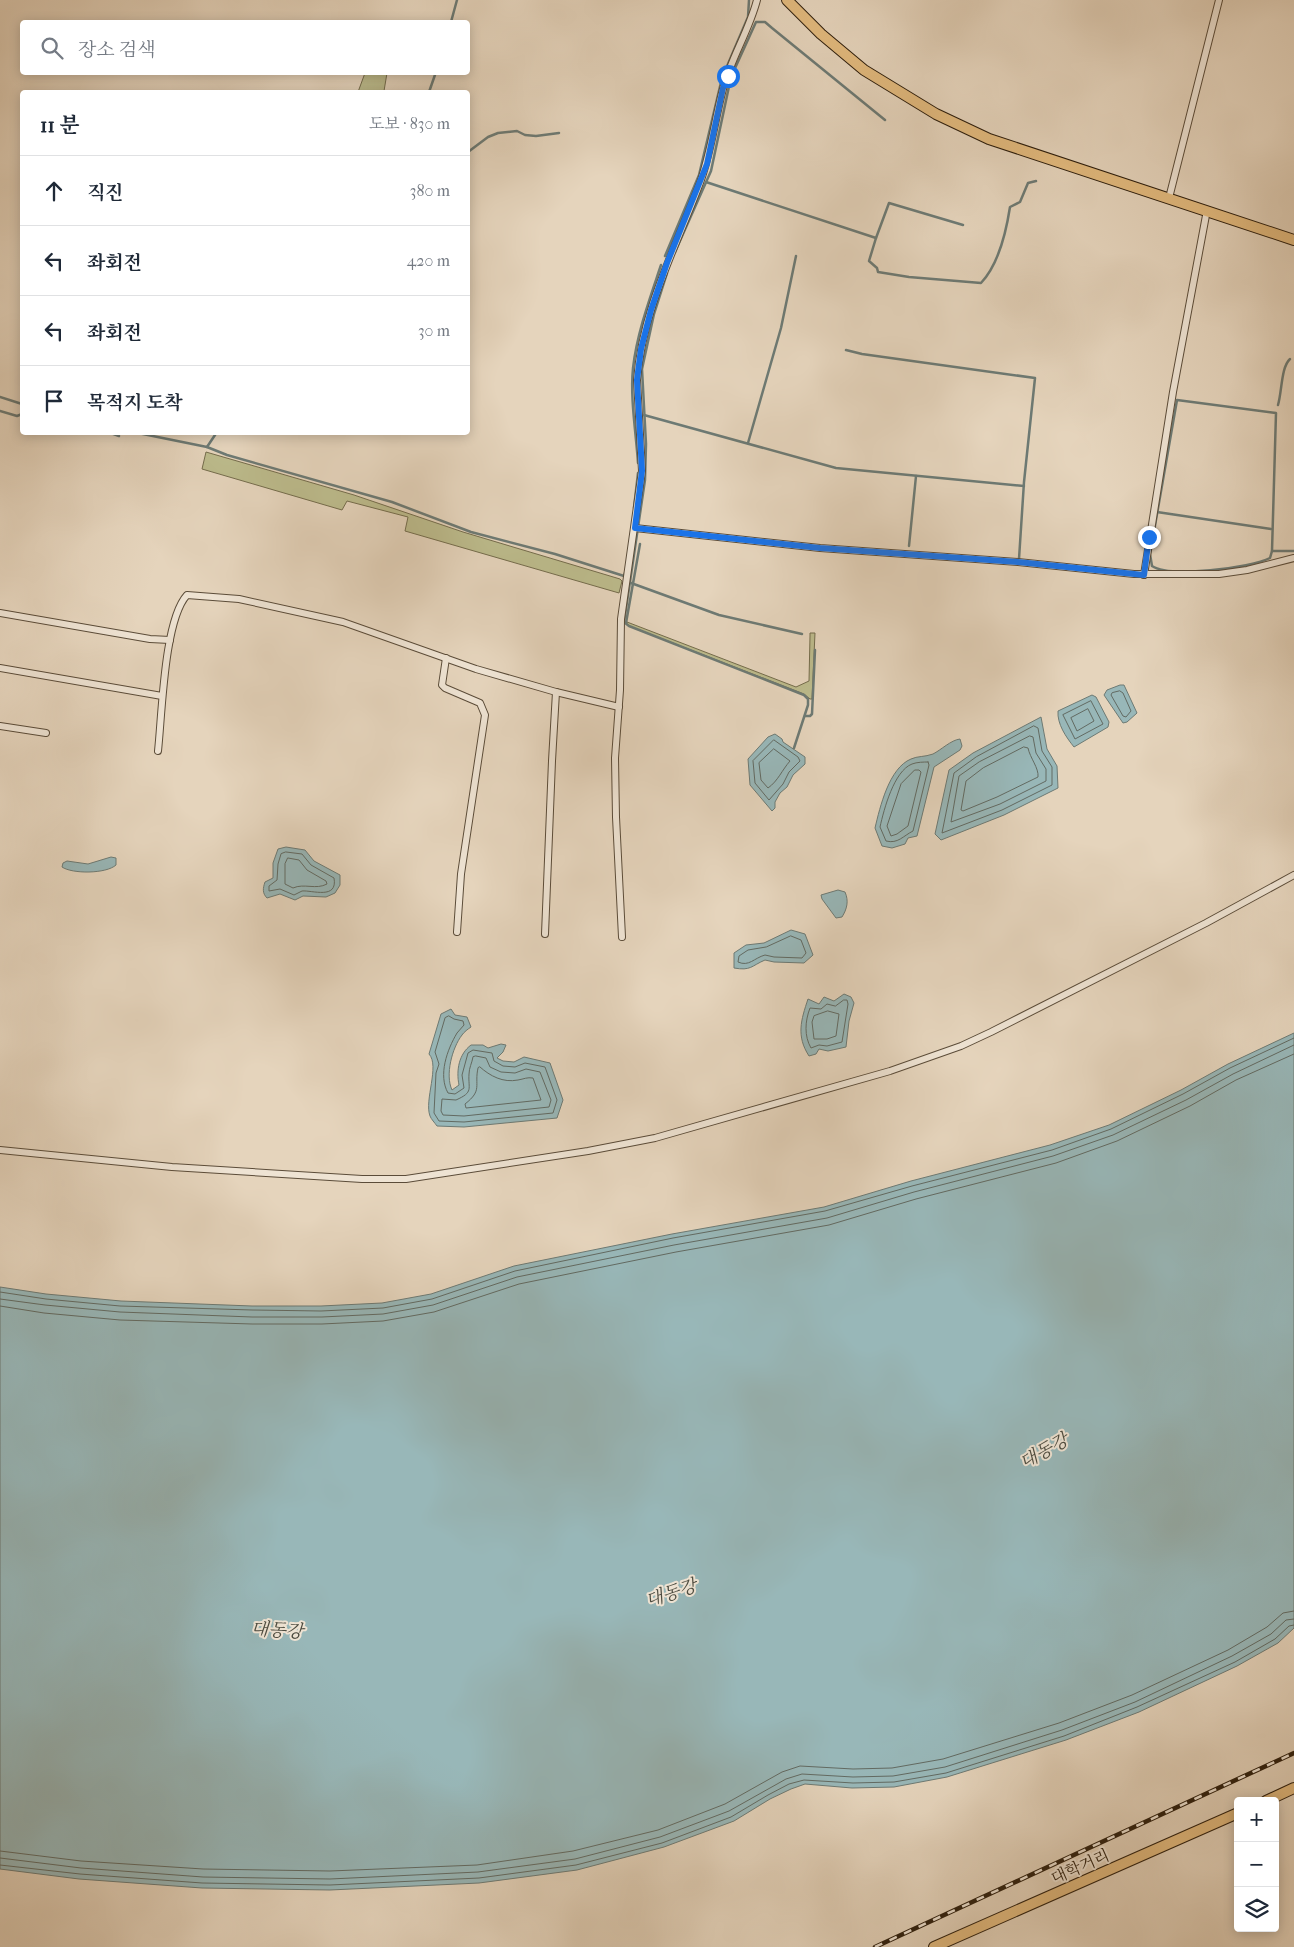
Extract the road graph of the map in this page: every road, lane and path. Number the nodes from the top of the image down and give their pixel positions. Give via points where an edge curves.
1 (757, 0) edge
2 (787, 0) edge
3 (1219, 0) edge
4 (1169, 198) junction
5 (1207, 210) junction
6 (1294, 240) edge
7 (635, 528) junction
8 (1294, 558) edge
9 (1144, 575) junction
10 (0, 613) edge
11 (170, 640) junction
12 (446, 658) junction
13 (0, 668) edge
14 (556, 692) junction
15 (162, 696) junction
16 (619, 707) junction
17 (0, 726) edge
18 (46, 734) dead end
19 (158, 751) dead end
20 (1294, 875) edge
21 (457, 932) dead end
22 (545, 934) dead end
23 (622, 937) dead end
24 (0, 1150) edge
25 (1294, 1788) edge
26 (1275, 1797) edge
27 (1234, 1815) edge
28 (934, 1947) edge

1 - 7 street via 723,88 707,164 667,263 641,349 637,380 642,471
2 - 4 main road via 864,70 936,114 989,139
3 - 4 street
4 - 5 main road
5 - 6 main road
5 - 9 street via 1173,392
7 - 9 street via 820,548
7 - 16 street via 621,619
8 - 9 street via 1220,574
10 - 11 street
11 - 12 street via 181,602 187,595 197,594 239,599 343,622
11 - 15 street
12 - 14 street
12 - 21 street via 442,686 480,703 485,715 461,874
13 - 15 street
14 - 16 street
14 - 22 street
15 - 19 street
16 - 23 street via 615,758
17 - 18 street
20 - 24 street via 961,1046 890,1071 656,1138 406,1178 362,1179 172,1167
25 - 26 main road
27 - 28 main road, 대학거리

